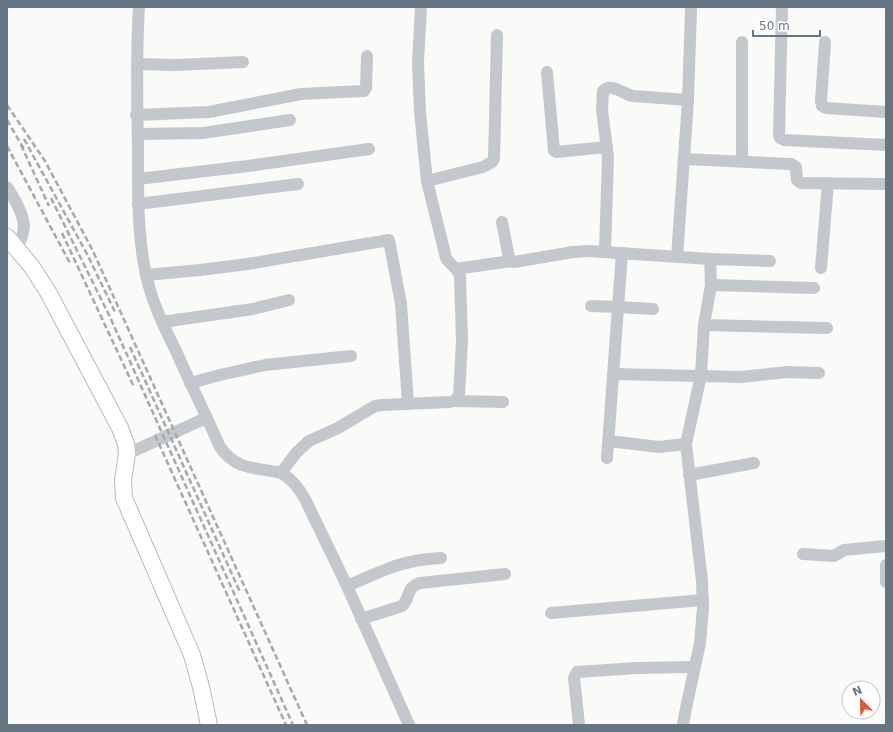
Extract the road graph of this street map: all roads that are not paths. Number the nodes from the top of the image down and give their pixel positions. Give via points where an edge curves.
1 (139, 7) edge
2 (421, 7) edge
3 (782, 7) edge
4 (691, 10) dead end
5 (497, 35) dead end
6 (742, 42) dead end
7 (825, 42) dead end
8 (367, 56) dead end
9 (243, 62) dead end
10 (136, 64) junction
11 (547, 72) dead end
12 (688, 100) junction
13 (886, 112) edge
14 (136, 115) junction
15 (290, 120) dead end
16 (138, 134) junction
17 (886, 145) edge
18 (607, 147) junction
19 (369, 149) dead end
20 (684, 159) junction
21 (742, 161) junction
22 (138, 179) junction
23 (427, 181) junction
24 (828, 183) junction
25 (298, 184) dead end
26 (886, 184) edge
27 (7, 187) edge
28 (138, 204) junction
29 (502, 222) dead end
30 (12, 243) edge
31 (605, 252) junction
32 (622, 253) junction
33 (677, 256) junction
34 (710, 259) junction
35 (510, 261) junction
36 (770, 261) dead end
37 (821, 268) dead end
38 (456, 269) junction
39 (146, 275) junction
40 (711, 285) junction
41 (814, 288) dead end
42 (290, 300) dead end
43 (591, 306) dead end
44 (618, 306) junction
45 (653, 309) dead end
46 (162, 322) junction
47 (704, 325) junction
48 (827, 328) dead end
49 (351, 356) dead end
50 (819, 373) dead end
51 (614, 374) junction
52 (700, 375) junction
53 (190, 383) junction
54 (454, 401) junction
55 (503, 402) dead end
56 (408, 404) junction
57 (206, 418) junction
58 (608, 441) junction
59 (686, 444) junction
60 (127, 454) junction
61 (607, 458) dead end
62 (754, 463) dead end
63 (281, 472) junction
64 (689, 475) junction
65 (886, 546) edge
66 (803, 554) dead end
67 (441, 558) dead end
68 (505, 574) dead end
69 (347, 586) junction
70 (703, 600) junction
71 (551, 613) dead end
72 (361, 619) junction
73 (694, 667) junction
74 (209, 725) edge
75 (409, 725) edge
76 (579, 725) edge
77 (683, 725) edge

1 - 10 street
2 - 23 street via 418,62
3 - 17 street via 780,138
4 - 12 street
5 - 23 street via 494,159 483,167
6 - 21 street
7 - 13 street via 822,106
8 - 14 street via 364,91 301,94 209,112
9 - 10 street
10 - 14 street
11 - 18 street via 554,151
12 - 18 street via 633,96 612,87 607,88 603,91 602,110
12 - 20 street
14 - 16 street
15 - 16 street via 203,133
16 - 22 street
18 - 31 street
19 - 22 street
20 - 21 street
20 - 33 street
21 - 24 street via 791,164 796,167 799,182
22 - 28 street
23 - 38 street via 446,258
24 - 26 street
24 - 37 street
25 - 28 street
27 - 30 street via 24,225 24,229
28 - 39 street
29 - 35 street
30 - 60 main road via 48,292 107,401 122,433
31 - 32 street
31 - 35 street via 573,252
32 - 33 street
32 - 44 street
33 - 34 street
34 - 36 street
34 - 40 street
35 - 38 street
38 - 54 street via 460,276 462,341 459,396
39 - 46 street
39 - 56 street via 248,264 389,240 400,304
40 - 41 street
40 - 47 street
42 - 46 street via 253,309
43 - 44 street
44 - 45 street
44 - 51 street
46 - 53 street
47 - 48 street
47 - 52 street
49 - 53 street via 265,365
50 - 52 street via 787,372 741,377
51 - 52 street
51 - 58 street
52 - 59 street
53 - 57 street
54 - 55 street
54 - 56 street
56 - 63 street via 378,405 309,441 296,452
57 - 60 street
57 - 63 street via 220,447 230,460 238,464
58 - 59 street via 659,447
58 - 61 street
59 - 64 street
60 - 74 main road via 123,480 124,498 192,655
62 - 64 street
63 - 69 street via 293,481 305,499
64 - 70 street
65 - 66 street via 844,550 834,556
67 - 69 street via 405,563
68 - 72 street via 420,583 410,589 402,606
69 - 72 street
70 - 71 street
70 - 73 street via 700,643
72 - 75 street
73 - 76 street via 577,672 574,678
73 - 77 street

